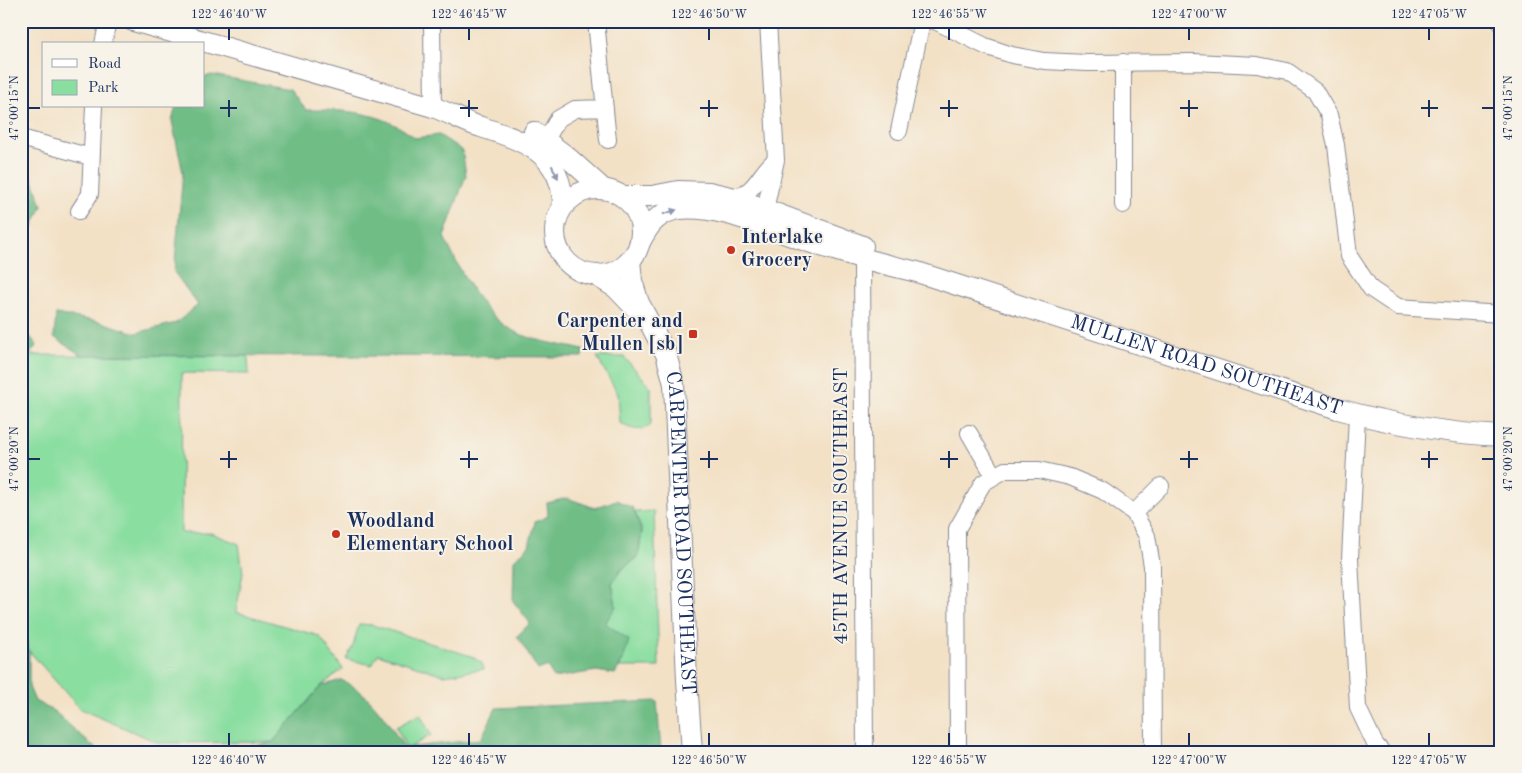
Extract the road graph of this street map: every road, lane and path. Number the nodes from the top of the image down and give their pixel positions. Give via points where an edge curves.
1 (108, 21) edge
2 (133, 21) edge
3 (432, 21) edge
4 (596, 21) edge
5 (768, 21) edge
6 (922, 21) edge
7 (934, 21) edge
8 (103, 42) edge
9 (1123, 62) junction
10 (94, 108) edge
11 (436, 108) junction
12 (605, 108) junction
13 (899, 131) dead end
14 (21, 138) edge
15 (546, 140) junction
16 (608, 140) dead end
17 (92, 157) junction
18 (776, 160) junction
19 (603, 189) junction
20 (622, 196) junction
21 (735, 198) junction
22 (563, 205) junction
23 (1123, 205) dead end
24 (714, 210) junction
25 (765, 210) junction
26 (79, 211) dead end
27 (640, 242) junction
28 (630, 260) junction
29 (862, 260) junction
30 (917, 272) junction
31 (595, 275) junction
32 (1501, 314) edge
33 (647, 321) junction
34 (1358, 414) junction
35 (969, 433) dead end
36 (1501, 436) edge
37 (994, 476) junction
38 (1160, 486) dead end
39 (1134, 513) junction
40 (692, 752) edge
41 (865, 752) edge
42 (958, 752) edge
43 (1154, 752) edge
44 (1382, 752) edge

1 - 8 street
2 - 11 street
3 - 11 street
4 - 12 street
5 - 18 street
6 - 13 street
7 - 9 street via 985,46 1012,55 1044,61
9 - 23 street
9 - 32 street via 1257,65 1287,71 1315,91 1330,115 1349,256 1371,289 1398,307
10 - 17 street
11 - 15 street via 472,110 526,128
11 -> 22 street via 522,141 541,153 556,172 563,189
12 - 15 street via 575,109 558,119
12 - 16 street
14 - 17 street
15 - 19 street
17 - 26 street via 90,194
18 - 21 street via 758,182
18 - 25 street
19 - 20 street
19 - 22 street via 581,192
20 - 21 street, MULLEN ROAD SOUTHEAST via 692,191
20 - 27 street via 633,206 640,220
21 - 25 street, MULLEN ROAD SOUTHEAST
22 - 31 street via 555,226 556,242 562,256 573,267
24 - 25 street via 757,213
27 -> 24 street, MULLEN ROAD SOUTHEAST via 650,224 660,216 677,209
24 - 29 street, MULLEN ROAD SOUTHEAST
25 - 30 street, MULLEN ROAD SOUTHEAST via 876,251
27 - 28 street
28 - 31 street via 613,272
28 - 33 street, CARPENTER ROAD SOUTHEAST via 632,281
29 - 30 street, MULLEN ROAD SOUTHEAST
29 - 41 street, 45TH AVENUE SOUTHEAST
30 - 34 street, MULLEN ROAD SOUTHEAST
31 - 33 street, CARPENTER ROAD SOUTHEAST via 616,288
33 - 40 street, CARPENTER ROAD SOUTHEAST via 666,354 674,384
34 - 36 street, MULLEN ROAD SOUTHEAST via 1446,433
34 - 44 street via 1350,559 1358,708
35 - 37 street
37 - 39 street via 1005,470 1039,470 1070,477 1103,491
37 - 42 street via 983,483 957,529
38 - 39 street
39 - 43 street via 1147,536 1152,566

